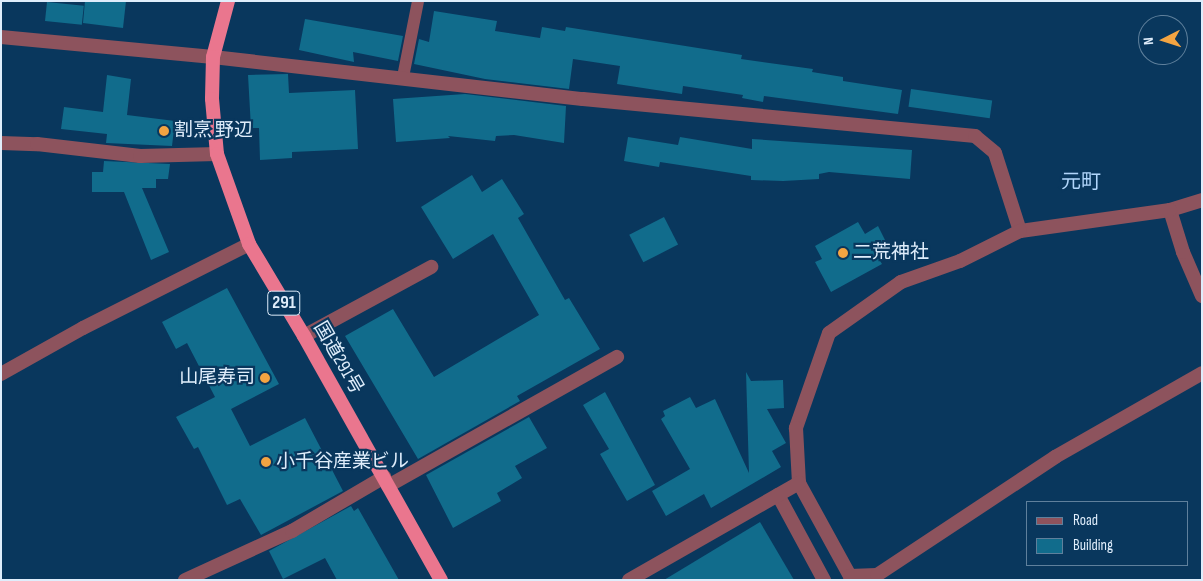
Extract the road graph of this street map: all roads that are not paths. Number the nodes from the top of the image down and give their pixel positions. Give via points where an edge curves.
1 (228, 1) edge
2 (418, 1) edge
3 (1, 37) edge
4 (213, 56) junction
5 (403, 77) junction
6 (1, 142) edge
7 (217, 154) junction
8 (1202, 200) edge
9 (1170, 210) junction
10 (1020, 231) junction
11 (249, 244) junction
12 (431, 266) dead end
13 (1202, 296) edge
14 (304, 336) junction
15 (617, 357) dead end
16 (1202, 373) edge
17 (1, 374) edge
18 (386, 482) junction
19 (799, 483) junction
20 (778, 495) junction
21 (185, 580) edge
22 (441, 580) edge
23 (629, 580) edge
24 (824, 580) edge

1 - 4 highway, 国道291号 / 291
2 - 5 lane
3 - 4 street
4 - 5 street
4 - 7 highway, 国道291号 / 291 via 212,99
5 - 10 street via 583,100 975,136 995,153
6 - 7 street via 140,156
7 - 11 highway, 国道291号 / 291
8 - 9 street
9 - 10 street
9 - 13 street
10 - 19 street via 960,261 901,282 829,334 796,428
11 - 14 highway, 国道291号 / 291
11 - 17 street via 83,328
12 - 14 street
14 - 18 highway, 国道291号 / 291
15 - 18 street
16 - 19 street via 1055,457 877,575 850,576
18 - 21 street via 292,531
18 - 22 highway, 国道291号 / 291
19 - 20 street
20 - 23 street
20 - 24 street

